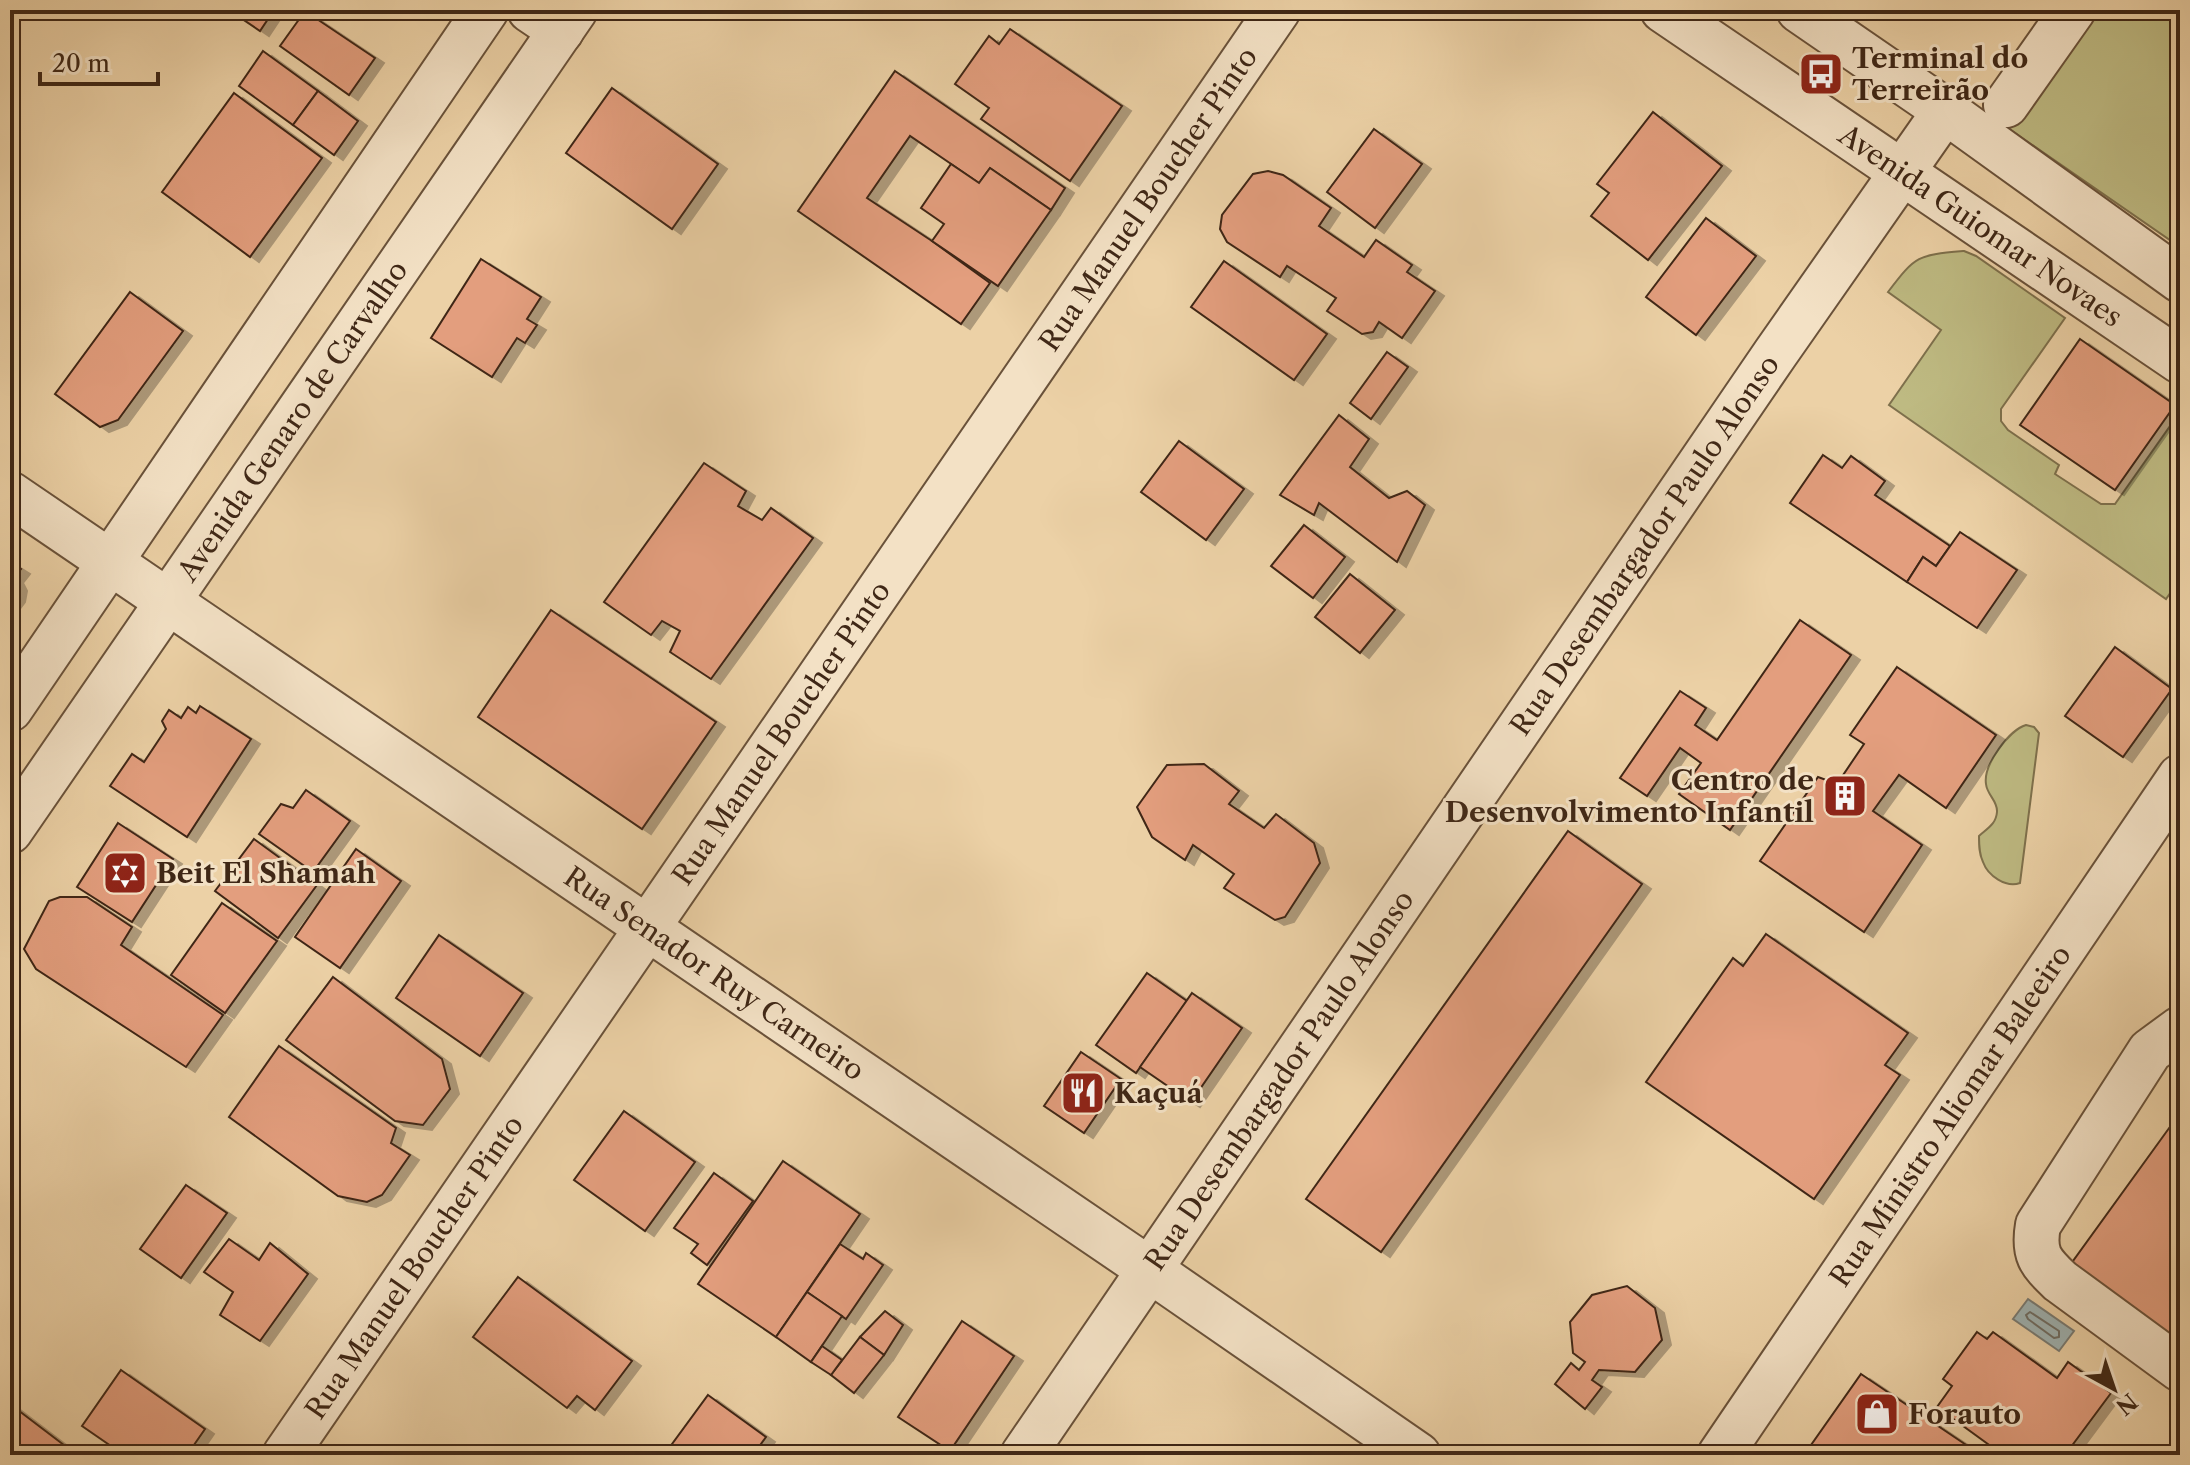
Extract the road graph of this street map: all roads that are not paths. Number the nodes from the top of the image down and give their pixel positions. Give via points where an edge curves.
1 (486, 10) edge
2 (1278, 10) edge
3 (1663, 10) edge
4 (1799, 10) edge
5 (2073, 10) edge
6 (555, 17) edge
7 (2006, 105) dead end
8 (1945, 111) junction
9 (1902, 172) junction
10 (2180, 280) edge
11 (2180, 361) edge
12 (10, 494) edge
13 (110, 562) junction
14 (168, 602) junction
15 (10, 709) edge
16 (2180, 777) edge
17 (10, 831) edge
18 (2164, 831) edge
19 (647, 929) junction
20 (2180, 1029) edge
21 (1150, 1270) junction
22 (2180, 1369) edge
23 (285, 1455) edge
24 (1023, 1455) edge
25 (1418, 1455) edge
26 (1720, 1455) edge

1 - 13 street
2 - 19 street, Rua Manuel Boucher Pinto
3 - 9 street, Avenida Guiomar Novaes
4 - 8 street
5 - 7 street
6 - 14 street, Avenida Genaro de Carvalho
8 - 9 street, Rua Desembargador Paulo Alonso
8 - 10 street
9 - 11 street, Avenida Guiomar Novaes
9 - 21 street, Rua Desembargador Paulo Alonso
12 - 13 street, Rua Senador Ruy Carneiro
13 - 14 street, Rua Senador Ruy Carneiro
13 - 15 street
14 - 17 street, Avenida Genaro de Carvalho
14 - 19 street, Rua Senador Ruy Carneiro
16 - 18 street, Rua Ministro Aliomar Baleeiro
18 - 26 street, Rua Ministro Aliomar Baleeiro
19 - 21 street, Rua Senador Ruy Carneiro
19 - 23 street, Rua Manuel Boucher Pinto
20 - 22 street via 2150,1051 2038,1225 2035,1243 2045,1267 2060,1281
21 - 24 street, Rua Desembargador Paulo Alonso
21 - 25 street, Rua Senador Ruy Carneiro

